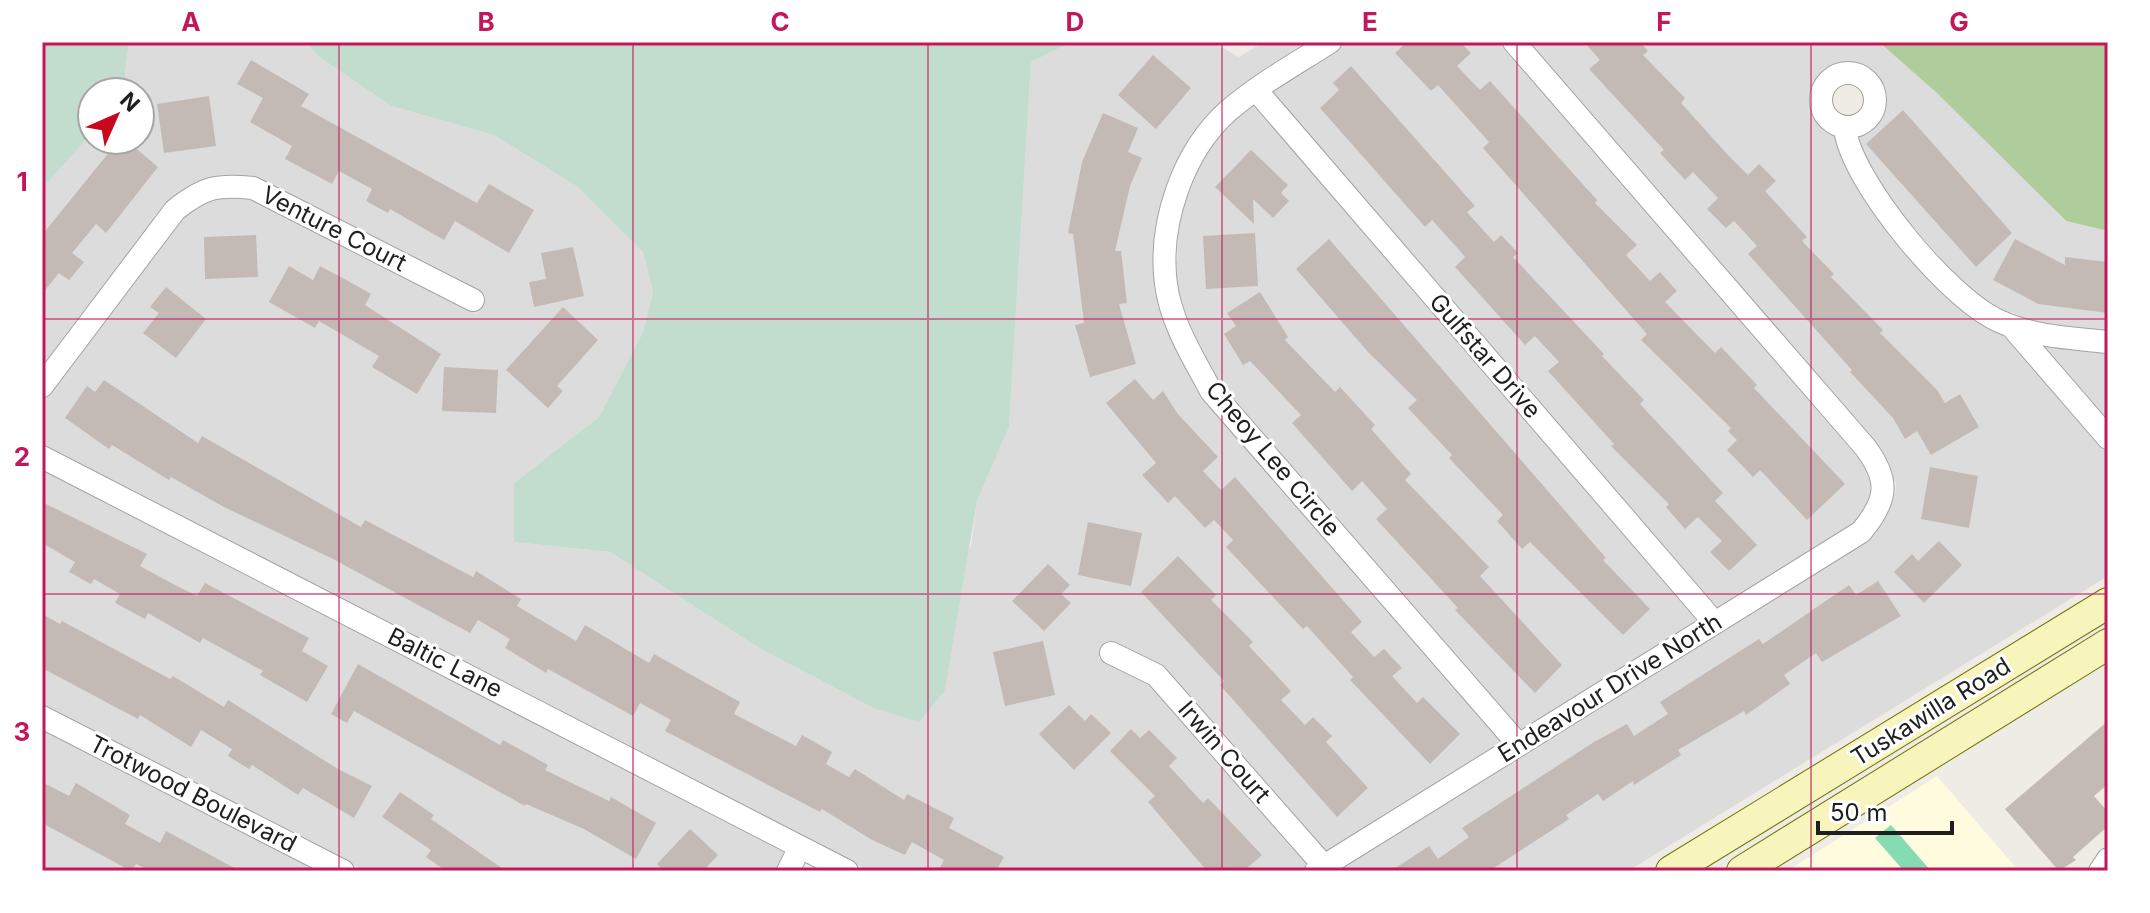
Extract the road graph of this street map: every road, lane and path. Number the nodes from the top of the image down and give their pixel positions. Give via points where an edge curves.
1 (1330, 42) edge
2 (1514, 42) edge
3 (1256, 90) junction
4 (1845, 128) dead end
5 (473, 300) dead end
6 (2010, 326) junction
7 (2108, 342) edge
8 (42, 386) edge
9 (2108, 438) edge
10 (42, 457) edge
11 (2108, 603) edge
12 (1714, 622) junction
13 (2108, 644) edge
14 (1111, 653) dead end
15 (42, 717) edge
16 (1519, 745) junction
17 (800, 847) junction
18 (2108, 859) edge
19 (1320, 868) edge
20 (1677, 869) edge
21 (343, 871) edge
22 (788, 871) edge
23 (847, 871) edge
24 (1742, 871) edge
25 (2100, 871) edge

1 - 3 street, Cheoy Lee Circle
2 - 12 street, Endeavour Drive North via 1879,466 1884,488 1876,514 1861,532
3 - 12 street, Gulfstar Drive
3 - 16 street, Cheoy Lee Circle via 1199,142 1180,178 1169,219 1166,283 1179,332 1211,391
4 - 6 street via 1852,159 1883,209 1960,294
5 - 8 street, Venture Court via 253,188 221,185 194,195 175,210
6 - 7 street
6 - 9 street
10 - 17 street, Baltic Lane
11 - 20 main road, Tuskawilla Road
12 - 16 street, Endeavour Drive North
13 - 24 main road, Tuskawilla Road
14 - 19 street, Irwin Court via 1156,675
15 - 21 street, Trotwood Boulevard
16 - 19 street, Endeavour Drive North
17 - 22 street
17 - 23 street, Baltic Lane
18 - 25 street

